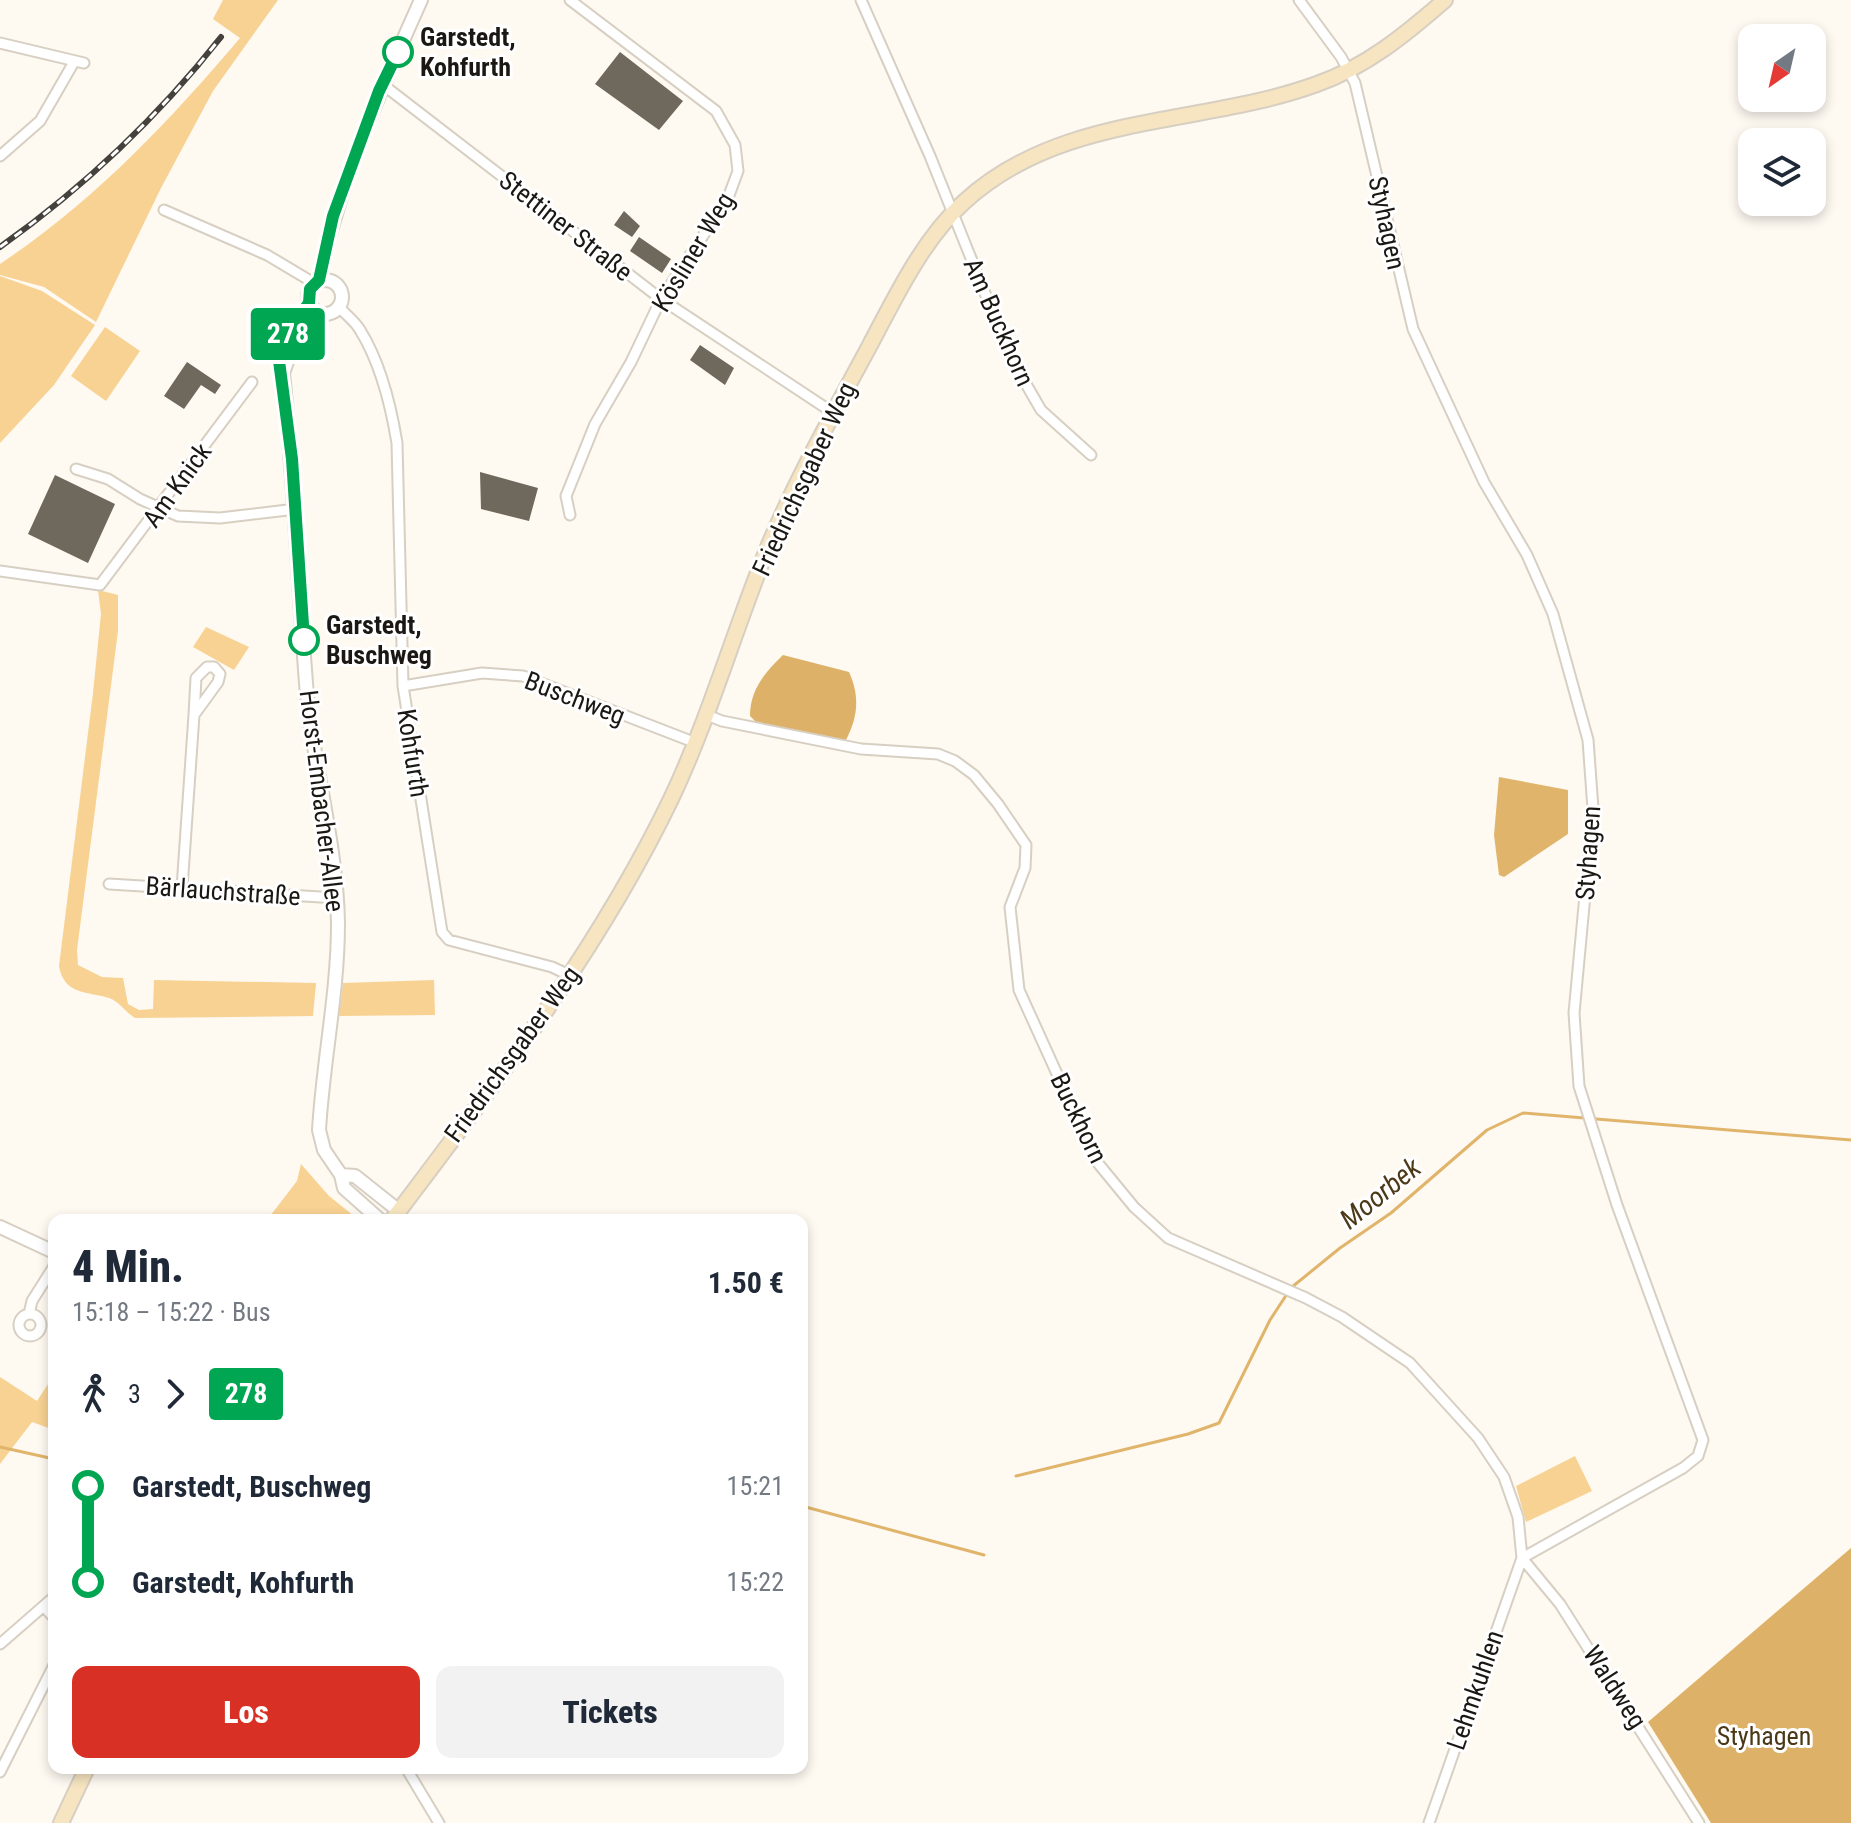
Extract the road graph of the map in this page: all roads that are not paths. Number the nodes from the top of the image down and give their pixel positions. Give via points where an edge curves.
1 (421, 0) edge
2 (570, 0) edge
3 (861, 0) edge
4 (1299, 0) edge
5 (1445, 0) edge
6 (0, 43) edge
7 (1348, 71) junction
8 (382, 84) junction
9 (0, 156) edge
10 (164, 210) dead end
11 (952, 214) junction
12 (321, 281) junction
13 (661, 299) junction
14 (312, 307) junction
15 (339, 307) junction
16 (252, 382) dead end
17 (835, 415) junction
18 (1091, 455) dead end
19 (76, 469) dead end
20 (160, 509) junction
21 (296, 509) junction
22 (570, 515) dead end
23 (0, 571) edge
24 (403, 686) junction
25 (194, 715) junction
26 (707, 715) junction
27 (696, 743) junction
28 (109, 884) dead end
29 (182, 888) junction
30 (337, 898) junction
31 (569, 975) junction
32 (341, 1175) junction
33 (373, 1214) edge
34 (394, 1214) edge
35 (397, 1214) edge
36 (0, 1227) edge
37 (48, 1249) edge
38 (48, 1276) edge
39 (29, 1314) dead end
40 (1522, 1558) junction
41 (48, 1603) edge
42 (44, 1607) junction
43 (48, 1611) edge
44 (0, 1644) edge
45 (48, 1677) edge
46 (0, 1772) edge
47 (84, 1774) edge
48 (410, 1774) edge
49 (61, 1823) edge
50 (439, 1823) edge
51 (1429, 1823) edge
52 (1699, 1823) edge

1 - 8 street, Kohfurth
2 - 13 street, Kösliner Weg via 716,111 735,145 738,171 728,198
3 - 11 street, Am Buckhorn
4 - 7 street, Styhagen
5 - 7 main road, Friedrichsgaber Weg
6 - 9 street via 79,63 40,121
7 - 11 main road, Friedrichsgaber Weg via 1282,95 1060,144 989,182
7 - 40 street, Styhagen via 1367,125 1413,329 1553,614 1588,740 1593,809 1574,1013 1579,1086 1703,1440 1698,1456 1683,1468
8 - 12 street, Kohfurth via 333,216
8 - 13 street, Stettiner Straße
10 - 12 street
11 - 17 main road, Friedrichsgaber Weg via 887,313
11 - 18 street, Am Buckhorn via 1011,358 1034,400
12 - 14 street, Kohfurth via 308,292
12 - 15 street, Kohfurth via 341,290
13 - 17 street, Stettiner Straße
13 - 22 street, Kösliner Weg via 584,447 566,496
14 - 15 street via 329,313
14 - 21 street, Horst-Embacher-Allee via 291,327 279,361
15 - 24 street, Kohfurth via 368,346 394,423
16 - 20 street, Am Knick
17 - 26 main road, Friedrichsgaber Weg via 767,549
19 - 20 street via 108,479
20 - 21 street via 204,518
20 - 23 street, Am Knick via 100,585
21 - 30 street, Horst-Embacher-Allee via 306,684
24 - 27 street, Buschweg via 482,673 523,676
24 - 31 street, Kohfurth via 442,932 449,940
25 - 25 street via 218,682 214,667 196,678
25 - 29 street
26 - 27 main road, Friedrichsgaber Weg
26 - 40 street, Buckhorn via 861,749 938,754 974,775 1026,845 1025,868 1010,907 1019,990 1097,1162 1168,1238 1342,1317 1410,1363 1478,1438 1504,1477 1518,1517
27 - 31 main road, Friedrichsgaber Weg via 644,851
28 - 29 street, Bärlauchstraße
29 - 30 street, Bärlauchstraße
30 - 32 street, Horst-Embacher-Allee via 337,957 319,1130 328,1158
31 - 35 main road, Friedrichsgaber Weg
32 - 33 street, Horst-Embacher-Allee via 344,1188
32 - 34 street via 355,1176
36 - 37 street
38 - 39 street
40 - 51 street, Lehmkuhlen
40 - 52 street, Waldweg via 1560,1604
41 - 42 street
42 - 43 street
42 - 44 street
45 - 46 street
47 - 49 main road
48 - 50 street

